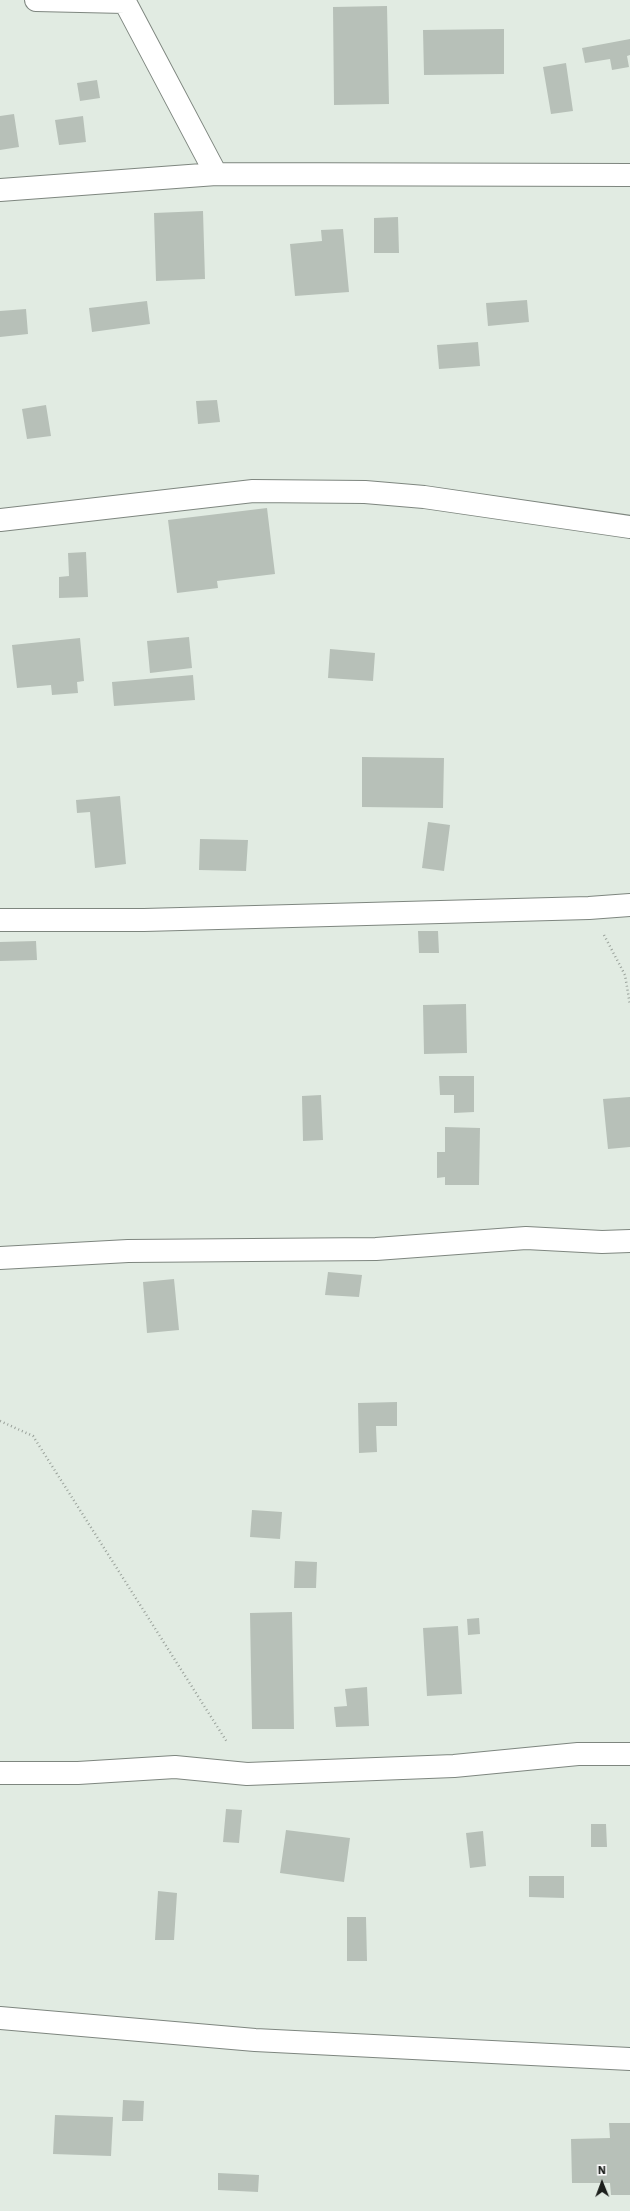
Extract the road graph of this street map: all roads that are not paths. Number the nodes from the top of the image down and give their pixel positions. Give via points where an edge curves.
1 (36, 0) edge
2 (216, 174) junction
3 (630, 175) edge
4 (0, 190) edge
5 (0, 520) edge
6 (630, 527) edge
7 (630, 906) edge
8 (0, 920) edge
9 (630, 1241) edge
10 (0, 1258) edge
11 (630, 1754) edge
12 (0, 1773) edge
13 (0, 2018) edge
14 (630, 2058) edge

1 - 2 street via 125,2
2 - 3 street
2 - 4 street
5 - 6 street via 253,490 365,492 424,497
7 - 8 street via 144,920
9 - 10 street via 526,1238 376,1249 128,1252
11 - 12 street via 578,1754 454,1766 248,1774 175,1767 78,1773
13 - 14 street via 255,2040

